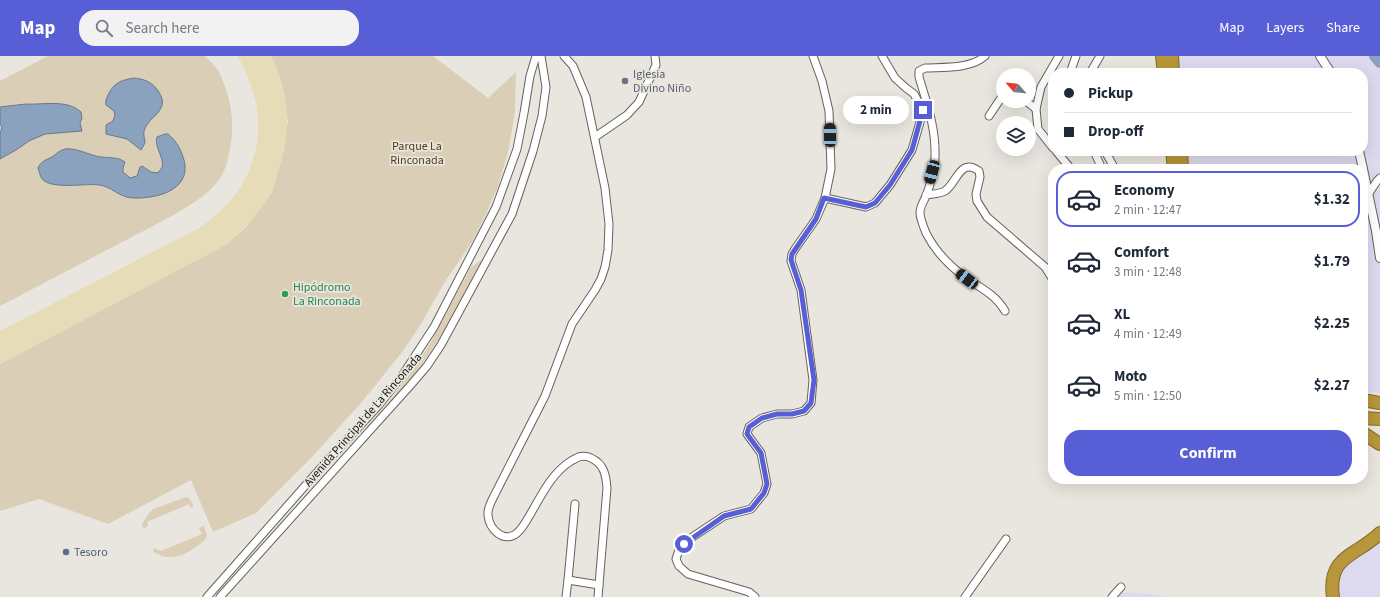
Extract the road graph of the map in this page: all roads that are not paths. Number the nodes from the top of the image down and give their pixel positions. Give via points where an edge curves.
1 (536, 56) edge
2 (541, 56) edge
3 (564, 56) edge
4 (655, 56) edge
5 (813, 56) edge
6 (882, 56) edge
7 (985, 56) edge
8 (1059, 56) edge
9 (1076, 56) edge
10 (1100, 56) edge
11 (1162, 56) edge
12 (1172, 56) edge
13 (1320, 56) edge
14 (1052, 68) edge
15 (1072, 68) edge
16 (1093, 68) edge
17 (1163, 68) edge
18 (1173, 68) edge
19 (1328, 68) edge
20 (1048, 75) edge
21 (926, 100) junction
22 (996, 106) edge
23 (1036, 109) joint
24 (923, 110) junction
25 (989, 116) dead end
26 (595, 137) junction
27 (1048, 142) edge
28 (1060, 156) edge
29 (1067, 164) edge
30 (1380, 178) edge
31 (1368, 189) edge
32 (1369, 193) junction
33 (926, 195) junction
34 (824, 198) junction
35 (1380, 258) edge
36 (1048, 272) edge
37 (1005, 311) dead end
38 (1368, 401) edge
39 (1380, 403) edge
40 (1368, 418) edge
41 (1380, 419) edge
42 (1368, 436) edge
43 (1380, 444) edge
44 (574, 504) dead end
45 (1380, 533) edge
46 (1006, 539) dead end
47 (568, 580) junction
48 (599, 585) junction
49 (1121, 587) dead end
50 (207, 597) edge
51 (220, 597) edge
52 (566, 597) edge
53 (598, 597) edge
54 (755, 597) edge
55 (965, 597) edge
56 (1112, 597) edge
57 (1333, 597) edge

1 - 50 street, Avenida Principal de La Rinconada via 516,149 496,207 434,327 402,376 378,406
2 - 51 street, Avenida Principal de La Rinconada via 546,87 542,116 523,183 512,214 441,345 409,387
3 - 26 street via 574,66 586,97
4 - 26 street via 656,65 639,102 627,115
5 - 34 street via 829,110 831,169
6 - 24 street via 895,78 914,94
7 - 21 street via 973,63 925,68 919,71 918,77
8 - 14 street
9 - 15 street
10 - 16 street
11 - 17 highway
12 - 18 highway
13 - 19 street
20 - 23 street via 1041,87
21 - 24 street
21 - 33 street via 932,117 935,144 935,159
22 - 25 street
23 - 27 street via 1038,129
24 - 34 street via 912,150 875,203 866,207
26 - 48 street via 609,224 606,267 595,290 572,324 545,396 496,492 488,514 498,534 513,536 522,528 551,480 565,465 584,456 600,463 606,474 607,488
28 - 29 street
30 - 32 street
31 - 32 street
32 - 35 street
33 - 36 street via 941,193 962,169 975,168 979,171 980,177 977,201 988,216
33 - 37 street via 920,214 927,233 940,253 967,279 987,290
34 - 54 street via 816,219 795,249 791,260 801,290 814,380 811,403 804,411 762,418 749,427 747,434 761,453 767,484 764,493 751,509 724,516 688,540 679,550 676,559 679,566 688,574 749,592
38 - 39 highway
40 - 41 highway
42 - 43 highway
44 - 47 street
45 - 57 highway via 1341,562 1335,571 1332,584
46 - 55 street
47 - 48 street
47 - 52 street
48 - 53 street
49 - 56 street

